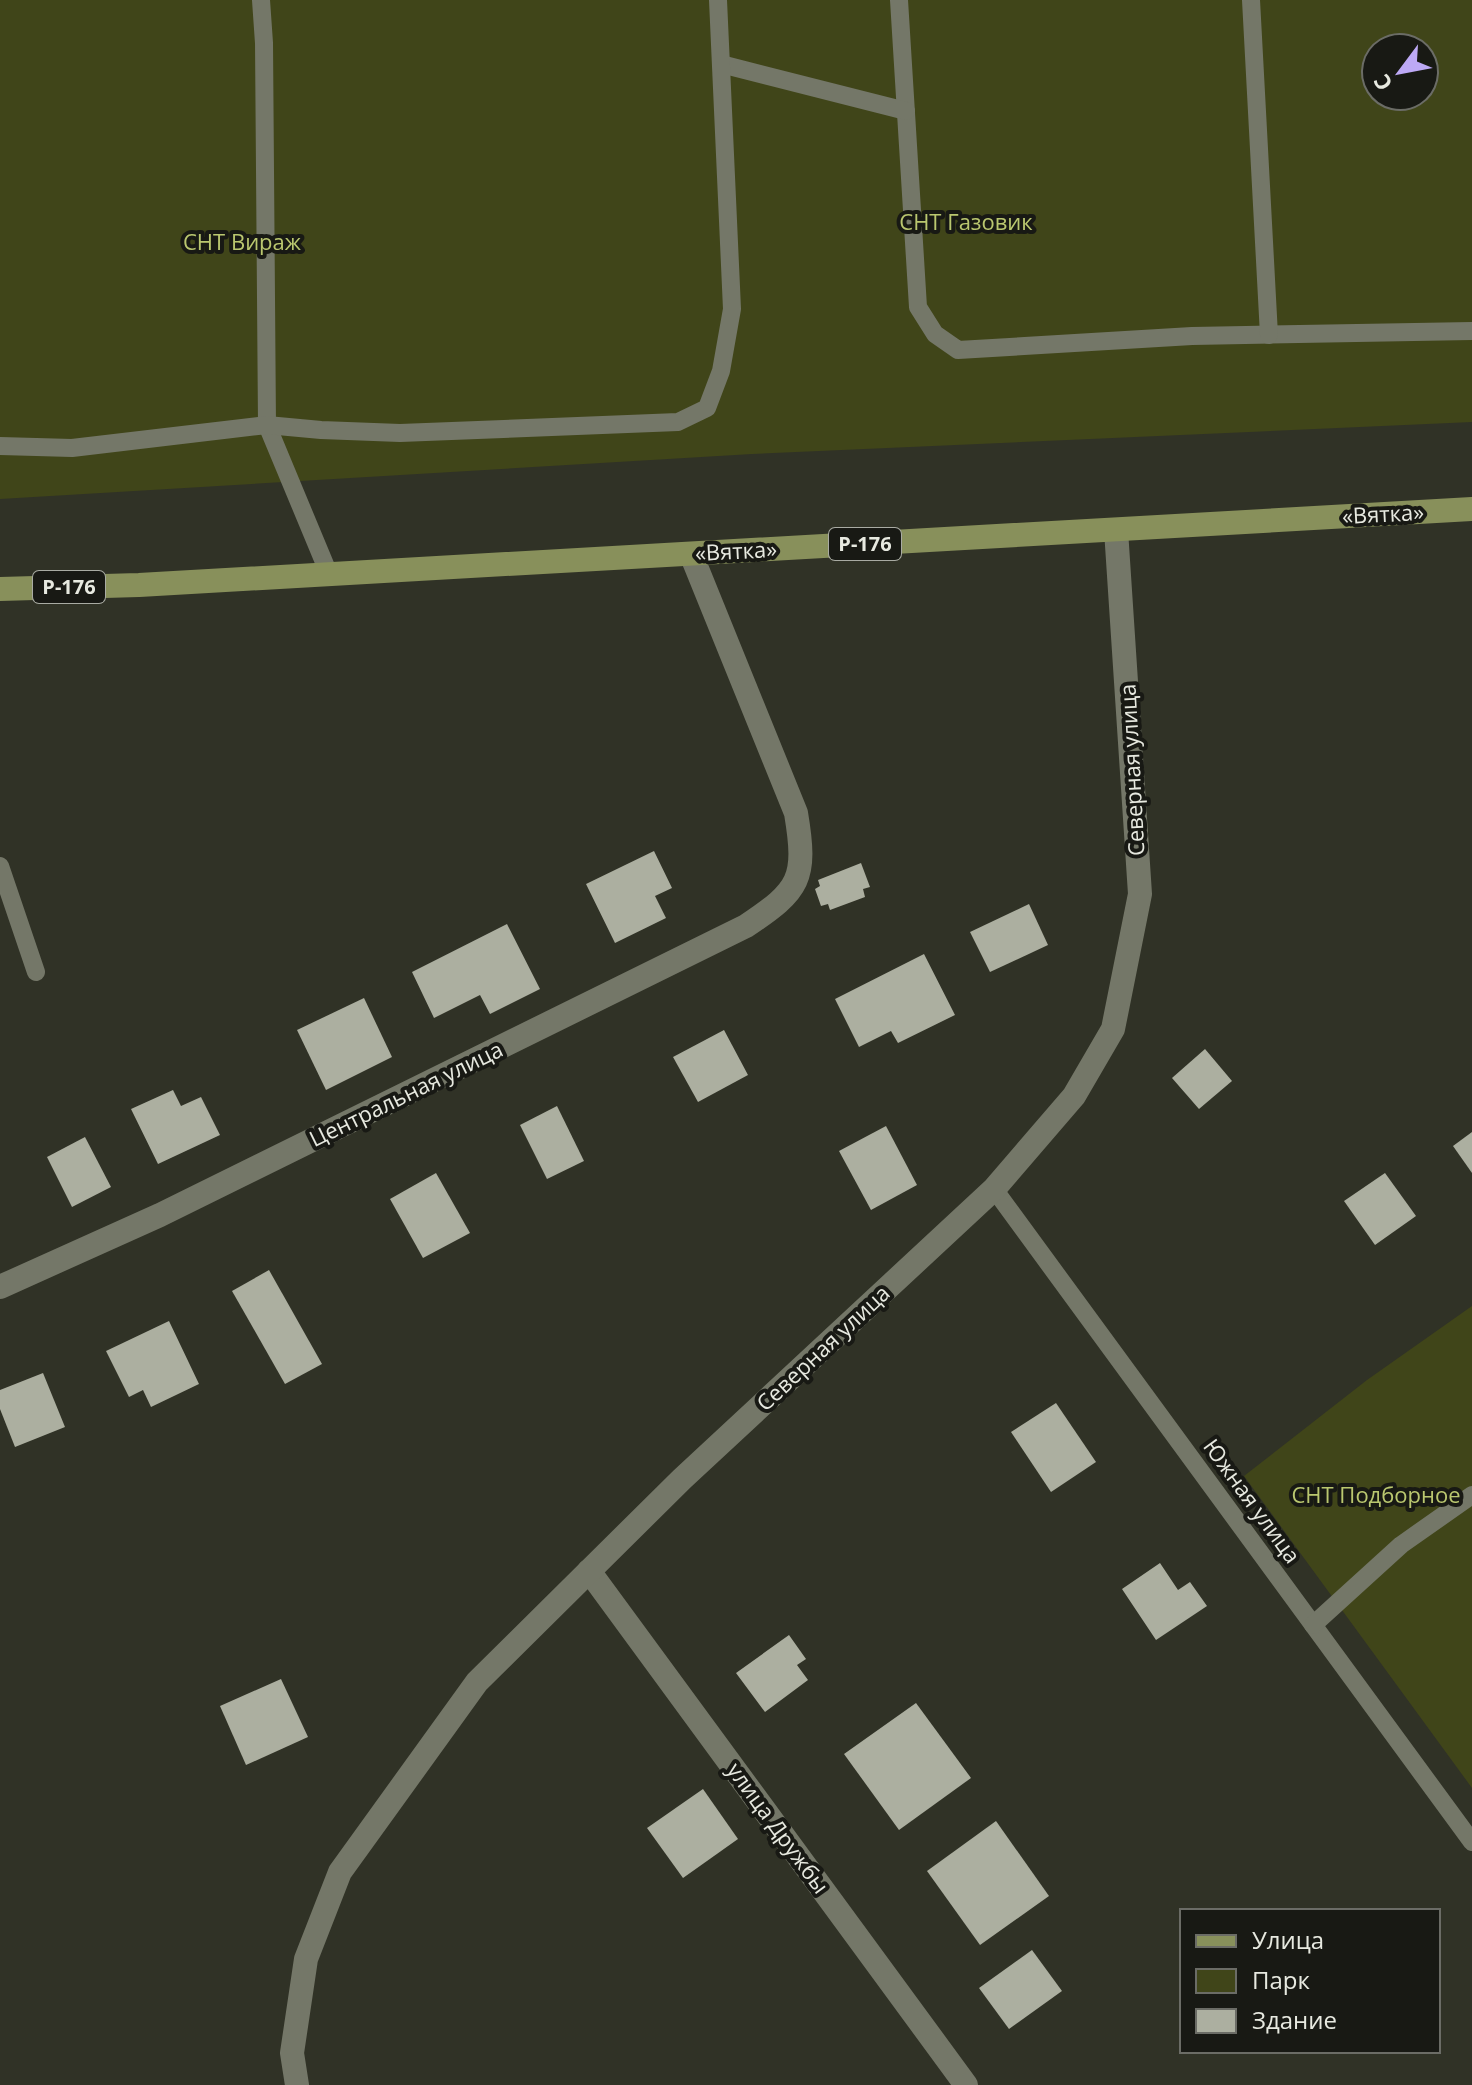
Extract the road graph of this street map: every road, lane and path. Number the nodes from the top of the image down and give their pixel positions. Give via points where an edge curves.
1 (261, 0) edge
2 (718, 0) edge
3 (899, 0) edge
4 (1251, 0) edge
5 (721, 64) junction
6 (906, 111) junction
7 (1472, 331) edge
8 (1269, 335) junction
9 (267, 425) junction
10 (0, 446) edge
11 (1472, 509) edge
12 (1116, 530) junction
13 (691, 554) junction
14 (329, 574) junction
15 (0, 589) edge
16 (0, 866) edge
17 (36, 972) dead end
18 (994, 1189) junction
19 (0, 1287) edge
20 (1472, 1495) edge
21 (589, 1571) junction
22 (1313, 1625) junction
23 (1472, 1842) edge
24 (297, 2085) edge
25 (966, 2085) edge

1 - 9 lane
2 - 5 lane
3 - 6 lane
4 - 8 lane
5 - 6 lane
5 - 9 lane via 732,309 721,371 707,408 678,422 400,433
6 - 8 lane via 918,307 935,334 958,350
7 - 8 lane
9 - 10 lane via 72,448
9 - 14 lane
11 - 12 main road, «Вятка» / Р-176
12 - 13 main road, «Вятка» / Р-176
12 - 18 street, Северная улица via 1140,894 1113,1029 1074,1096
13 - 14 main road, «Вятка» / Р-176
13 - 19 street, Центральная улица via 796,813 802,846 798,879 777,905 746,926 160,1215
14 - 15 main road, «Вятка» / Р-176
16 - 17 lane
18 - 21 street, Северная улица
18 - 22 lane, Южная улица
20 - 22 lane via 1401,1545
21 - 24 street, Северная улица via 477,1682 340,1872 306,1959 292,2053
21 - 25 street, улица Дружбы
22 - 23 lane, Южная улица

